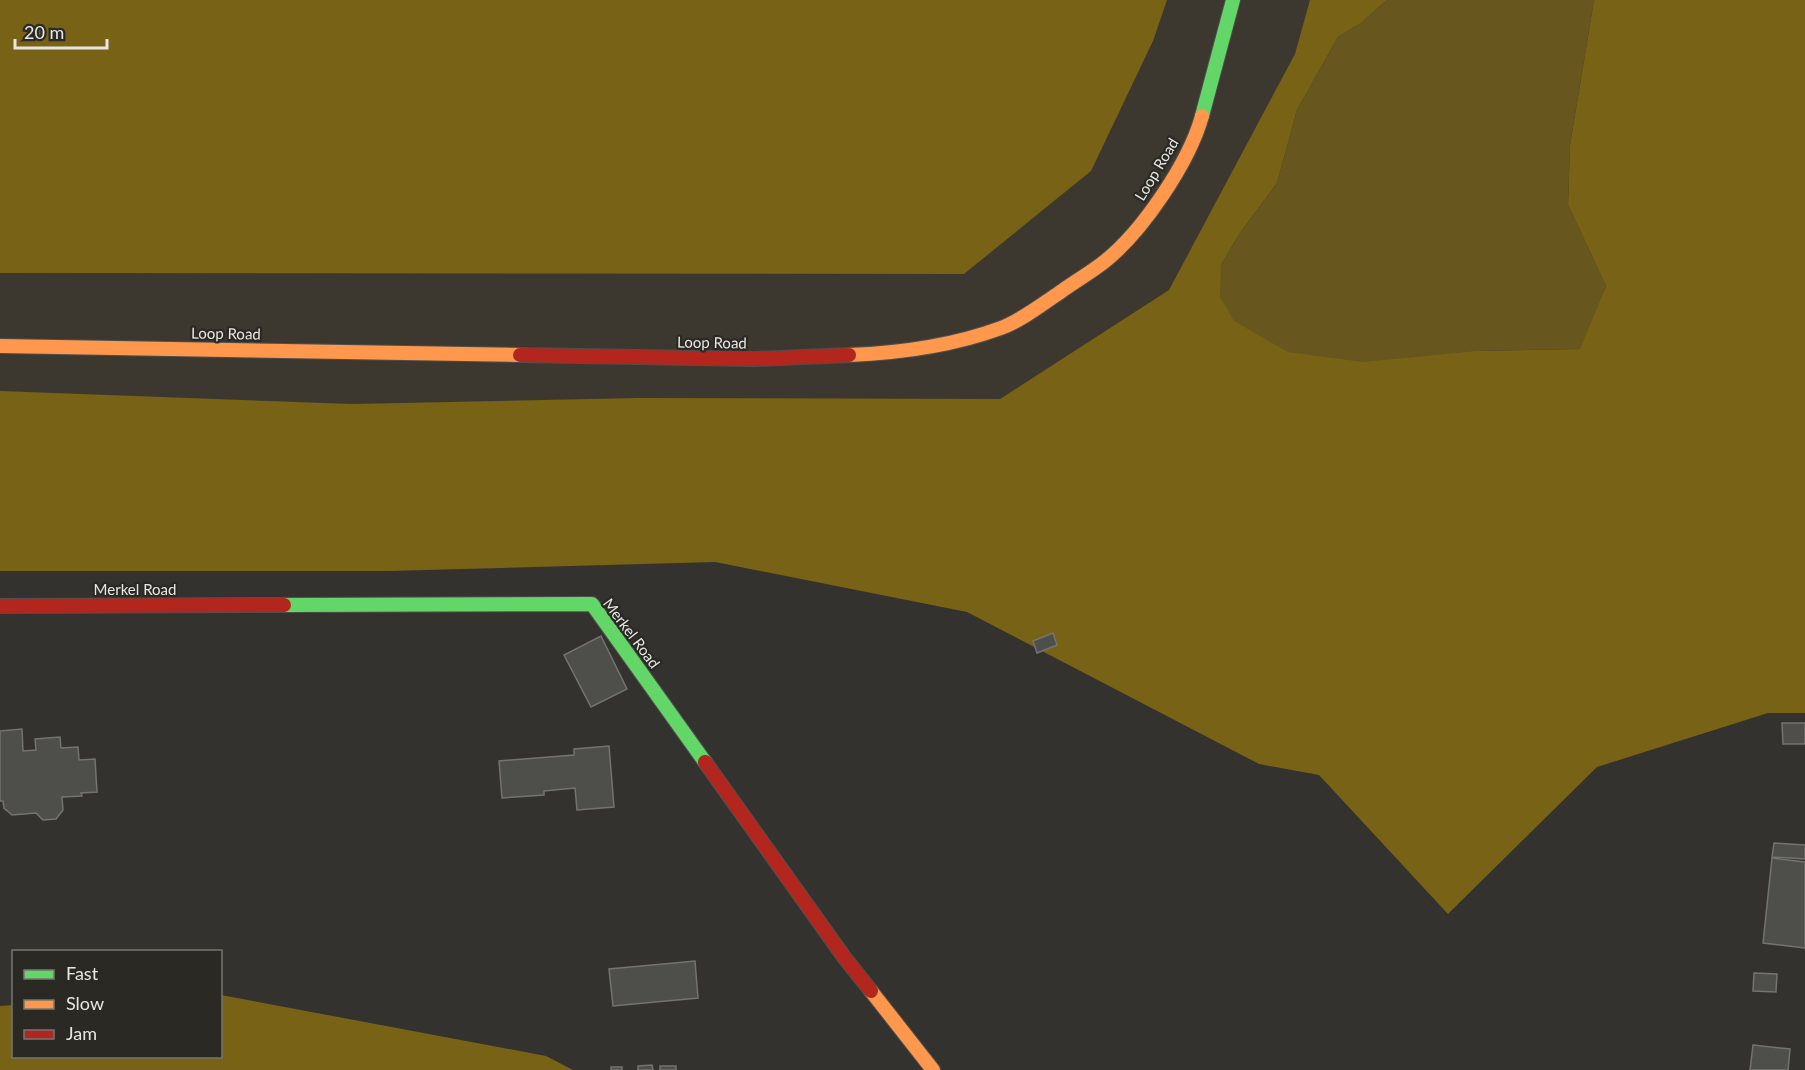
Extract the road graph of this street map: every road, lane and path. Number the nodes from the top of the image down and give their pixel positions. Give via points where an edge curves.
1 (1233, 0) edge
2 (0, 346) edge
3 (0, 606) edge
4 (933, 1070) edge

1 - 2 street, Loop Road via 1197,133 1142,223 1105,261 1070,286 1003,327 968,339 867,354 754,359
3 - 4 street, Merkel Road via 592,604 844,957

